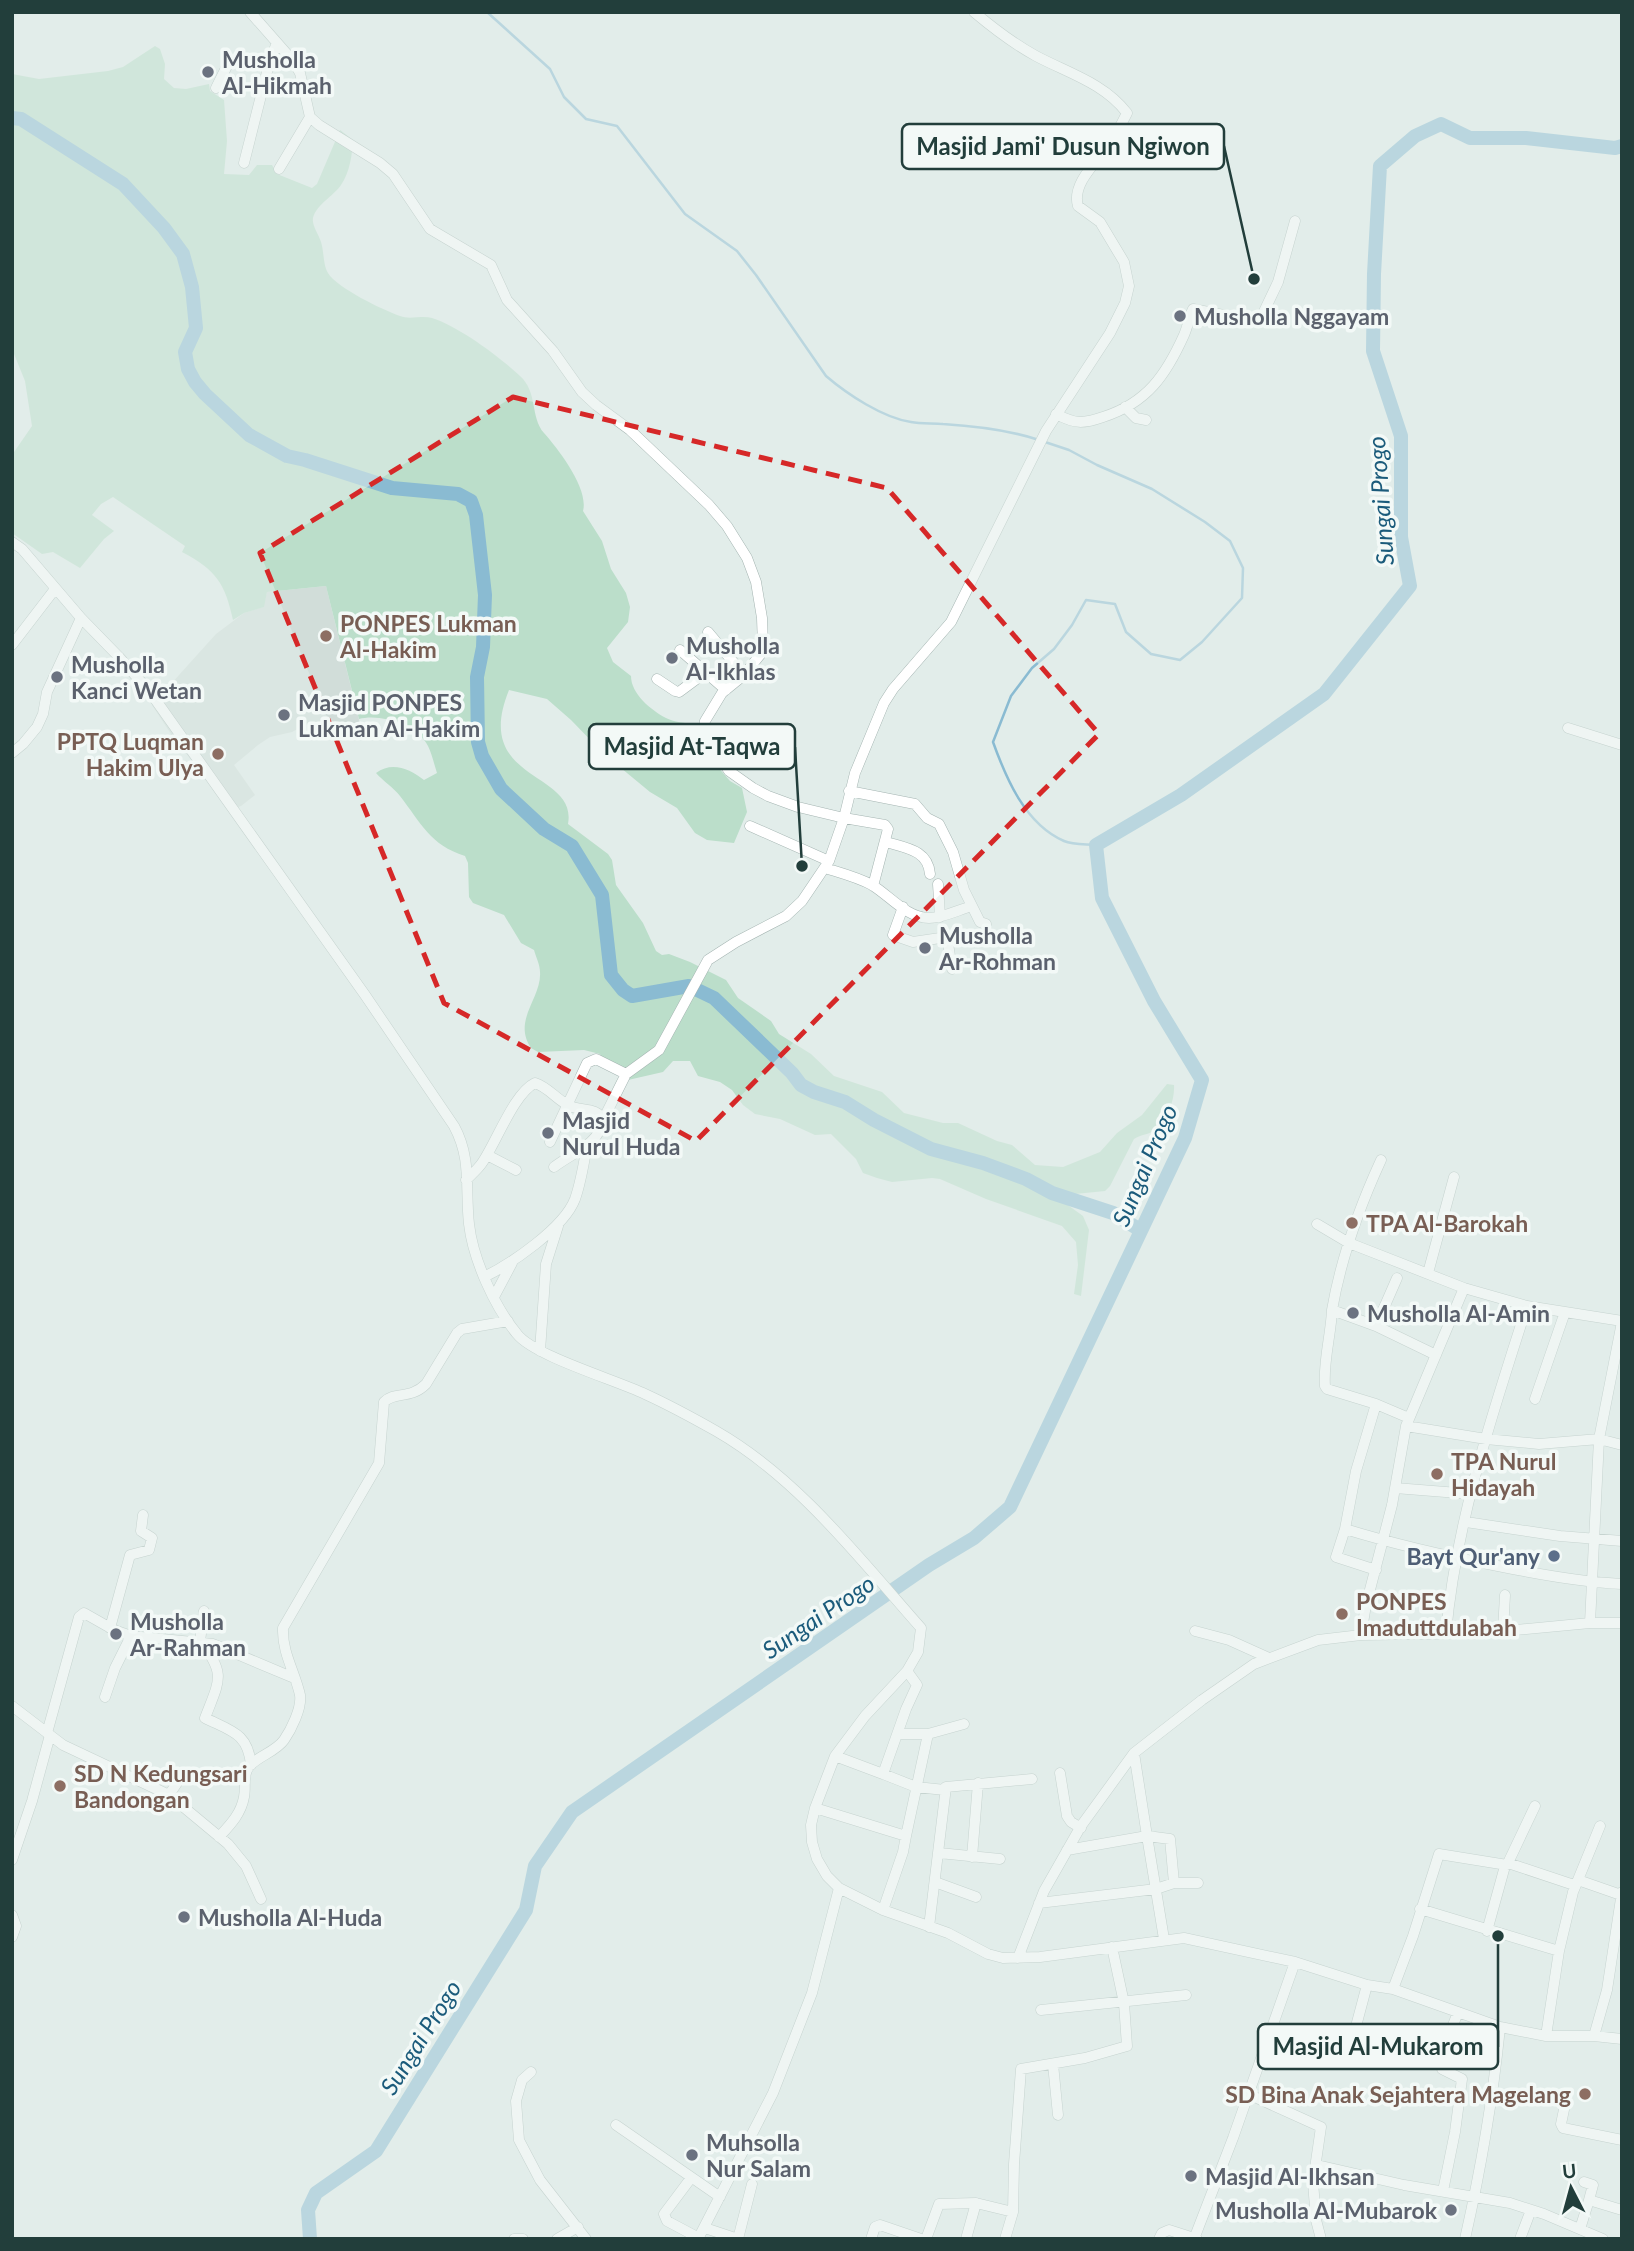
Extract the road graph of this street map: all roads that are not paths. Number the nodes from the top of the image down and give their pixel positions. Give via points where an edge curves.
1 (250, 12) edge
2 (974, 12) edge
3 (277, 43) junction
4 (270, 60) junction
5 (216, 88) dead end
6 (310, 117) junction
7 (244, 163) dead end
8 (279, 169) dead end
9 (1295, 221) dead end
10 (1125, 407) junction
11 (1056, 414) junction
12 (1146, 420) dead end
13 (12, 542) edge
14 (55, 589) junction
15 (81, 618) junction
16 (708, 632) dead end
17 (12, 645) edge
18 (680, 650) dead end
19 (706, 672) junction
20 (744, 675) junction
21 (657, 678) dead end
22 (726, 690) junction
23 (1568, 728) dead end
24 (1622, 745) edge
25 (12, 753) edge
26 (849, 791) junction
27 (844, 818) junction
28 (750, 827) dead end
29 (886, 842) junction
30 (827, 865) junction
31 (930, 874) dead end
32 (938, 884) dead end
33 (873, 886) junction
34 (972, 906) junction
35 (903, 907) junction
36 (940, 917) junction
37 (986, 923) dead end
38 (953, 968) dead end
39 (626, 1074) junction
40 (568, 1106) junction
41 (603, 1120) junction
42 (550, 1142) dead end
43 (587, 1145) junction
44 (487, 1155) junction
45 (1381, 1160) dead end
46 (554, 1167) dead end
47 (516, 1170) dead end
48 (1454, 1177) dead end
49 (467, 1180) junction
50 (1317, 1224) dead end
51 (558, 1225) junction
52 (1349, 1243) junction
53 (514, 1259) junction
54 (1428, 1273) junction
55 (484, 1277) junction
56 (1397, 1278) dead end
57 (1464, 1288) junction
58 (494, 1297) junction
59 (1527, 1306) junction
60 (1332, 1310) junction
61 (1565, 1312) junction
62 (508, 1321) junction
63 (1622, 1321) edge
64 (1376, 1326) junction
65 (540, 1351) junction
66 (1436, 1354) junction
67 (1535, 1399) dead end
68 (1376, 1404) junction
69 (1407, 1422) junction
70 (1486, 1439) junction
71 (1599, 1439) junction
72 (1622, 1445) edge
73 (1395, 1488) junction
74 (1471, 1494) junction
75 (143, 1515) dead end
76 (1466, 1522) junction
77 (1345, 1528) junction
78 (1593, 1537) junction
79 (1384, 1541) junction
80 (1622, 1541) edge
81 (1456, 1558) junction
82 (1376, 1570) junction
83 (1592, 1581) junction
84 (1622, 1584) edge
85 (1505, 1595) dead end
86 (204, 1611) dead end
87 (1590, 1623) junction
88 (1622, 1623) edge
89 (110, 1628) junction
90 (1195, 1631) dead end
91 (1503, 1631) junction
92 (1446, 1633) junction
93 (1361, 1635) junction
94 (131, 1636) junction
95 (200, 1641) junction
96 (1269, 1658) junction
97 (907, 1671) junction
98 (294, 1678) junction
99 (105, 1697) dead end
100 (12, 1706) edge
101 (964, 1724) dead end
102 (49, 1734) junction
103 (898, 1734) junction
104 (928, 1734) junction
105 (1134, 1753) junction
106 (835, 1756) junction
107 (251, 1765) junction
108 (1060, 1773) dead end
109 (883, 1774) junction
110 (1032, 1779) dead end
111 (177, 1783) dead end
112 (978, 1783) junction
113 (916, 1787) junction
114 (945, 1790) junction
115 (169, 1796) junction
116 (1535, 1806) dead end
117 (815, 1808) junction
118 (1600, 1826) dead end
119 (1080, 1828) junction
120 (906, 1836) junction
121 (1147, 1836) junction
122 (219, 1837) junction
123 (1067, 1850) junction
124 (939, 1853) junction
125 (972, 1857) junction
126 (1000, 1859) dead end
127 (12, 1860) edge
128 (1507, 1865) junction
129 (935, 1882) junction
130 (1198, 1883) dead end
131 (1576, 1883) junction
132 (1174, 1884) junction
133 (839, 1888) junction
134 (1156, 1889) junction
135 (1621, 1894) edge
136 (976, 1897) dead end
137 (261, 1899) dead end
138 (1039, 1903) junction
139 (1420, 1909) junction
140 (883, 1910) junction
141 (12, 1915) edge
142 (929, 1927) junction
143 (1487, 1931) junction
144 (12, 1937) edge
145 (1164, 1939) junction
146 (1112, 1947) junction
147 (1559, 1951) junction
148 (1018, 1958) junction
149 (1295, 1962) junction
150 (1367, 1985) junction
151 (1393, 1989) junction
152 (1186, 1995) dead end
153 (1124, 2003) junction
154 (1041, 2010) dead end
155 (1458, 2012) junction
156 (1500, 2027) junction
157 (1546, 2036) junction
158 (1594, 2036) junction
159 (1622, 2039) edge
160 (1350, 2045) dead end
161 (1053, 2064) junction
162 (531, 2071) dead end
163 (1248, 2094) junction
164 (1566, 2100) dead end
165 (1058, 2115) dead end
166 (616, 2125) dead end
167 (1622, 2140) edge
168 (1317, 2165) junction
169 (691, 2178) junction
170 (1584, 2182) dead end
171 (752, 2184) dead end
172 (1443, 2191) junction
173 (1475, 2196) junction
174 (720, 2197) junction
175 (1589, 2200) junction
176 (976, 2203) junction
177 (1531, 2210) junction
178 (1622, 2210) edge
179 (1013, 2212) junction
180 (578, 2227) junction
181 (705, 2228) junction
182 (1585, 2233) edge
183 (699, 2238) edge
184 (1195, 2238) edge
185 (514, 2239) edge
186 (523, 2239) edge
187 (557, 2239) edge
188 (586, 2239) edge
189 (738, 2239) edge
190 (871, 2239) edge
191 (924, 2239) edge
192 (966, 2239) edge
193 (1005, 2239) edge
194 (1159, 2239) edge
195 (1321, 2239) edge
196 (1465, 2239) edge
197 (1520, 2239) edge
198 (1603, 2239) edge

1 - 3 street
2 - 11 street via 1034,55 1107,92 1127,113 1080,185 1076,201 1100,222 1124,262 1129,286 1125,303
3 - 4 street
3 - 6 street via 300,73
4 - 5 street via 229,62
4 - 7 street
6 - 8 street
6 - 20 street via 393,174 430,229 491,265 507,300 582,392 630,430 727,526 747,558 762,618 763,646
9 - 10 street via 1278,282 1259,322 1193,309 1169,364 1142,399
10 - 11 street via 1091,421 1072,422
10 - 12 street via 1136,418
11 - 26 street via 951,622 884,704
13 - 14 street
14 - 15 street
14 - 17 street
15 - 25 street via 47,692 37,727
15 - 49 street via 150,692 365,995 463,1143
16 - 20 street
18 - 19 street
19 - 21 street via 679,692
19 - 22 street
20 - 22 street
22 - 27 street via 705,721 704,732 729,771 768,796
23 - 24 street
26 - 27 street
26 - 34 street via 915,804 939,824
27 - 29 street via 885,825
27 - 30 street
28 - 30 street
29 - 31 street via 922,855
29 - 33 street
30 - 33 street
30 - 39 street via 795,909 708,960 659,1050
32 - 36 street
33 - 35 street
34 - 36 street
34 - 37 street via 980,922
35 - 36 street via 923,917
35 - 38 street via 893,935 913,943 947,937
39 - 40 street via 596,1059 589,1061
39 - 41 street
40 - 41 street via 597,1112
40 - 42 street
40 - 44 street via 533,1083 510,1112
41 - 43 street via 600,1134
43 - 46 street
43 - 51 street via 575,1200
44 - 47 street
44 - 49 street
45 - 52 street
48 - 54 street
49 - 55 street via 469,1226
50 - 52 street
51 - 53 street
51 - 65 street via 546,1264
52 - 54 street
52 - 60 street
53 - 55 street
53 - 58 street
54 - 57 street
55 - 58 street
56 - 64 street
57 - 59 street
57 - 66 street
58 - 62 street
59 - 61 street
59 - 70 street
60 - 64 street
60 - 68 street via 1325,1386
61 - 63 street
61 - 67 street
62 - 65 street via 522,1340
62 - 98 street via 463,1329 419,1391 384,1402 379,1463 283,1628
63 - 71 street
64 - 66 street
65 - 97 street via 647,1395 718,1432 775,1473 811,1506 920,1628 918,1652
66 - 69 street
68 - 69 street
68 - 77 street
69 - 70 street
69 - 73 street
70 - 71 street via 1539,1444
70 - 74 street
71 - 72 street
71 - 78 street
73 - 74 street
73 - 79 street
74 - 76 street
75 - 89 street via 141,1531 152,1538 149,1550 132,1553 129,1558
76 - 78 street
76 - 81 street
77 - 79 street
77 - 82 street via 1336,1557
78 - 80 street
78 - 83 street
79 - 81 street
79 - 82 street
81 - 83 street
81 - 92 street
82 - 93 street
83 - 84 street
83 - 87 street
85 - 91 street
86 - 95 street
87 - 88 street
87 - 91 street
89 - 94 street
89 - 102 street via 88,1614 79,1617
90 - 96 street via 1230,1640
91 - 92 street
92 - 93 street
93 - 96 street via 1318,1640
94 - 95 street
94 - 99 street
95 - 98 street
95 - 107 street via 218,1673 205,1718 242,1738
96 - 105 street via 1202,1700
97 - 103 street via 917,1685
97 - 106 street
98 - 107 street via 300,1702 287,1735 278,1748
100 - 102 street
101 - 104 street
102 - 115 street
102 - 127 street
103 - 104 street
103 - 109 street
104 - 113 street
105 - 119 street
105 - 121 street
106 - 109 street
106 - 117 street
107 - 122 street via 237,1817
108 - 119 street via 1067,1816
109 - 113 street
110 - 112 street
111 - 115 street
112 - 114 street via 948,1785
112 - 125 street
113 - 114 street
113 - 120 street
114 - 124 street
115 - 122 street
116 - 128 street
117 - 120 street
117 - 133 street via 811,1825 817,1859
118 - 131 street
119 - 123 street
120 - 140 street
121 - 123 street
121 - 132 street via 1170,1839
121 - 134 street
122 - 137 street via 246,1866
123 - 138 street
124 - 125 street
124 - 129 street
125 - 126 street
128 - 131 street
128 - 139 street via 1440,1853
128 - 143 street
129 - 136 street
129 - 142 street
130 - 132 street
131 - 135 street
131 - 147 street
132 - 134 street
133 - 140 street
133 - 174 street via 798,2031 766,2112
134 - 138 street
134 - 145 street
135 - 158 street via 1607,1990
138 - 148 street
139 - 143 street
139 - 151 street
140 - 142 street
141 - 144 street via 16,1926
142 - 148 street via 988,1954
143 - 147 street
145 - 146 street
145 - 149 street via 1184,1938
146 - 148 street
146 - 153 street
147 - 157 street
149 - 150 street
149 - 163 street
150 - 151 street
150 - 160 street
151 - 155 street
152 - 153 street
153 - 154 street
153 - 161 street via 1125,2048
155 - 156 street
155 - 172 street via 1442,2066 1462,2080
156 - 157 street
156 - 173 street
157 - 158 street
158 - 159 street
161 - 165 street
161 - 179 street via 1023,2067 1020,2073
162 - 180 street via 522,2080 516,2101 519,2140 540,2179
163 - 168 street via 1321,2127
163 - 184 street
164 - 167 street via 1563,2128
166 - 169 street
168 - 172 street
168 - 195 street via 1313,2182
169 - 174 street
169 - 183 street via 664,2214 667,2221
170 - 175 street via 1594,2185
171 - 189 street
172 - 173 street
173 - 177 street
173 - 196 street
174 - 181 street
175 - 178 street
175 - 182 street
176 - 179 street
176 - 191 street via 939,2204
176 - 192 street
177 - 182 street
177 - 197 street
179 - 193 street
180 - 187 street
180 - 188 street
181 - 183 street
181 - 189 street
182 - 198 street
184 - 194 street via 1169,2230
185 - 186 street
190 - 191 street via 877,2225

